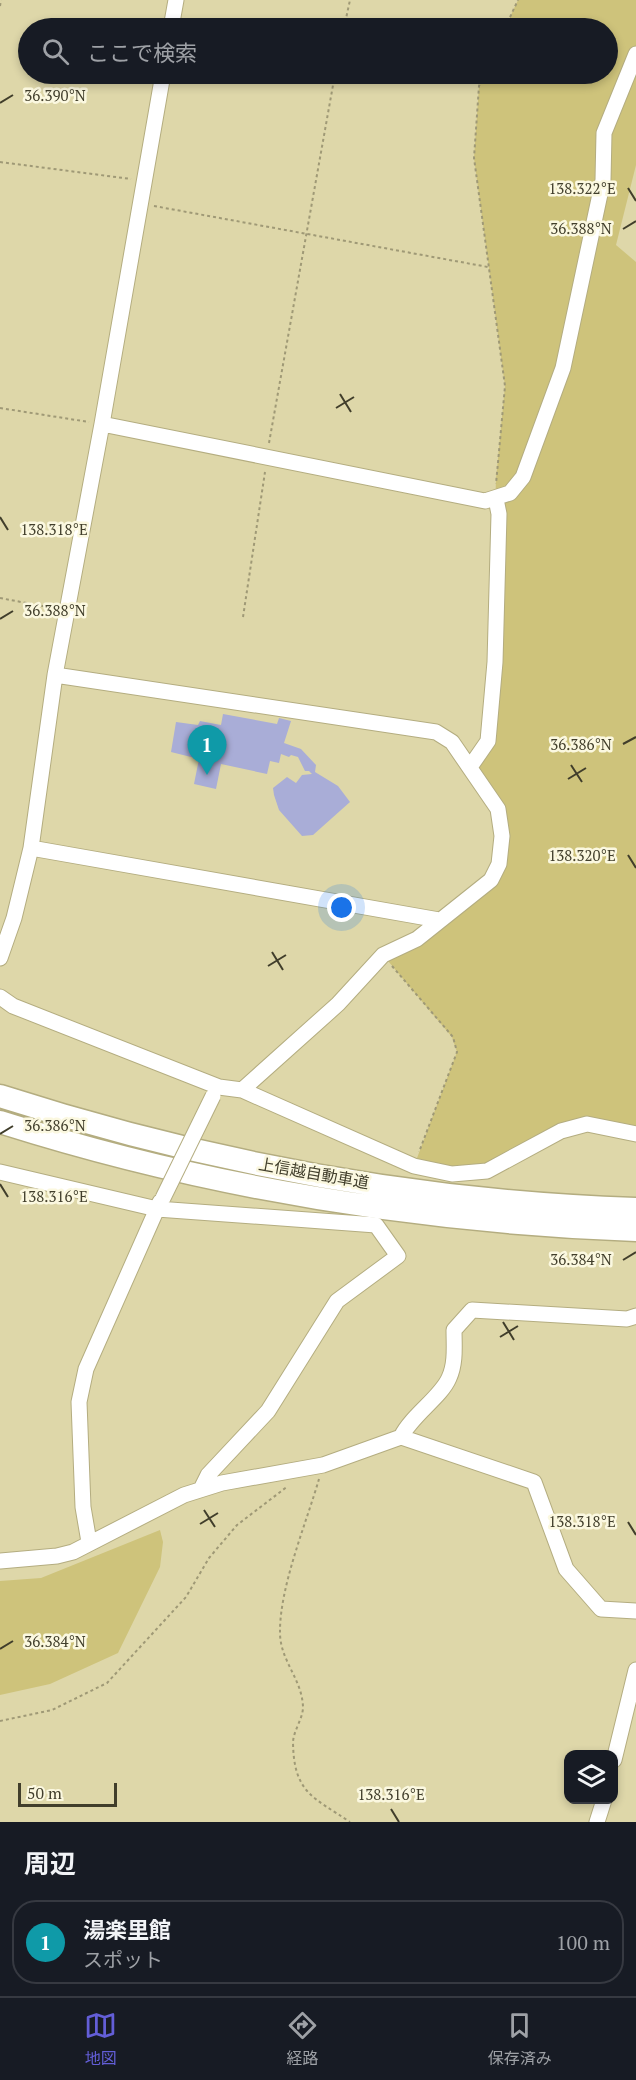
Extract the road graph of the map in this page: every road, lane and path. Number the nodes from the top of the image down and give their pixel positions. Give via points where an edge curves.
1 (1, 0) edge
2 (176, 0) edge
3 (350, 0) edge
4 (518, 0) edge
5 (0, 6) edge
6 (173, 18) edge
7 (346, 18) edge
8 (510, 18) edge
9 (636, 54) edge
10 (161, 84) edge
11 (333, 84) edge
12 (480, 84) edge
13 (0, 162) edge
14 (143, 180) junction
15 (140, 204) junction
16 (305, 234) junction
17 (489, 268) junction
18 (0, 408) edge
19 (102, 424) junction
20 (267, 456) junction
21 (496, 499) junction
22 (0, 598) edge
23 (66, 611) junction
24 (243, 617) dead end
25 (55, 675) junction
26 (470, 766) junction
27 (31, 848) junction
28 (439, 920) junction
29 (383, 956) junction
30 (0, 958) edge
31 (0, 998) edge
32 (242, 1090) junction
33 (216, 1092) junction
34 (0, 1096) edge
35 (0, 1122) edge
36 (636, 1134) edge
37 (414, 1166) junction
38 (0, 1172) edge
39 (160, 1203) junction
40 (636, 1209) edge
41 (636, 1230) edge
42 (636, 1316) edge
43 (400, 1437) junction
44 (323, 1465) junction
45 (305, 1466) junction
46 (201, 1490) junction
47 (89, 1542) junction
48 (0, 1561) edge
49 (636, 1611) edge
50 (636, 1670) edge
51 (0, 1721) edge
52 (616, 1750) edge
53 (603, 1804) edge
54 (350, 1822) edge
55 (597, 1822) edge

1 - 5 path
2 - 6 street
3 - 7 path
4 - 8 path
9 - 21 street via 604,133 603,180 563,368 523,477 510,493
10 - 14 street
11 - 16 path
12 - 17 path via 474,158
13 - 14 path
14 - 15 street
15 - 16 path
15 - 19 street
16 - 17 path
16 - 20 path
17 - 21 path via 505,386
18 - 19 path
19 - 20 street
19 - 23 street
20 - 21 street via 485,501
20 - 24 path
21 - 26 street via 499,514 495,650 488,741
22 - 23 path
23 - 25 street
25 - 26 street via 435,732 452,742
25 - 27 street
26 - 28 street via 498,809 502,836 499,864 491,880
27 - 28 street
27 - 30 street
28 - 29 street via 417,939
29 - 32 street via 338,1004
29 - 37 path via 453,1038 457,1052
31 - 33 street
32 - 33 street
32 - 37 street
33 - 39 street, bridge
34 - 40 highway, 上信越自動車道 via 117,1131 310,1173 492,1199
35 - 41 highway, 上信越自動車道 via 109,1153 305,1195 490,1222
36 - 37 street via 586,1124 561,1131 487,1171 452,1174
38 - 39 street
39 - 46 street via 376,1225 398,1256 338,1301 268,1411 208,1475
39 - 47 street via 86,1369 79,1402 83,1507
42 - 43 street via 627,1319 472,1310 454,1330 449,1379
43 - 44 street
43 - 49 street via 534,1482 566,1569 602,1609
44 - 45 street
44 - 54 path via 283,1601 280,1635 284,1657 299,1682 303,1710 293,1741 299,1782
45 - 46 street
45 - 51 path via 299,1477 237,1525 209,1558 186,1597 108,1683 52,1710
46 - 47 street
47 - 48 street via 57,1556
50 - 52 street
53 - 55 street

